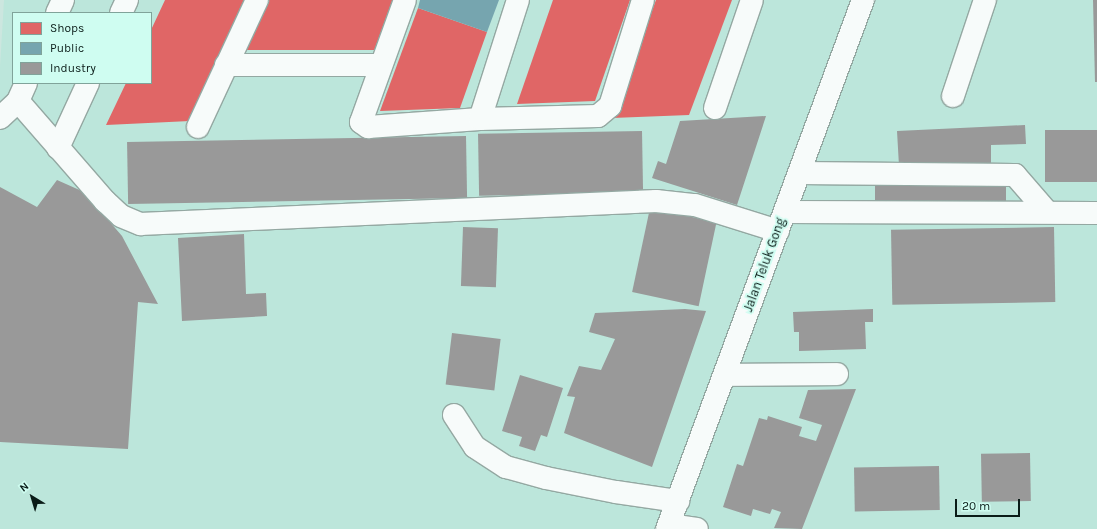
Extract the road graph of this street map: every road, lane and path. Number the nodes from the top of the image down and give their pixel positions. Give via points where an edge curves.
1 (63, 0) edge
2 (127, 0) edge
3 (257, 0) edge
4 (405, 0) edge
5 (518, 0) edge
6 (643, 0) edge
7 (752, 0) edge
8 (863, 0) edge
9 (984, 0) edge
10 (57, 12) edge
11 (121, 12) edge
12 (226, 65) junction
13 (382, 65) junction
14 (88, 84) edge
15 (22, 92) edge
16 (953, 96) dead end
17 (715, 108) dead end
18 (0, 118) edge
19 (480, 119) junction
20 (198, 126) dead end
21 (58, 148) junction
22 (799, 173) junction
23 (1047, 212) junction
24 (1097, 213) edge
25 (781, 222) junction
26 (837, 374) dead end
27 (725, 375) junction
28 (454, 415) dead end
29 (678, 501) junction
30 (668, 527) edge
31 (697, 529) edge

1 - 10 street
2 - 11 street
3 - 12 street
4 - 13 street
5 - 19 street
6 - 19 street via 610,106 598,116
7 - 17 street
8 - 22 street, Jalan Teluk Gong
9 - 16 street
12 - 13 street
12 - 20 street
13 - 19 street via 361,122 368,126
14 - 21 street
15 - 18 street
15 - 21 street
21 - 25 street via 120,216 140,224 656,201 695,205
22 - 23 street via 1015,174
22 - 25 street, Jalan Teluk Gong
23 - 24 street
23 - 25 street
25 - 27 street, Jalan Teluk Gong
26 - 27 street
27 - 29 street, Jalan Teluk Gong
28 - 29 street via 475,447 506,467 616,492
29 - 30 street, Jalan Teluk Gong
30 - 31 street

